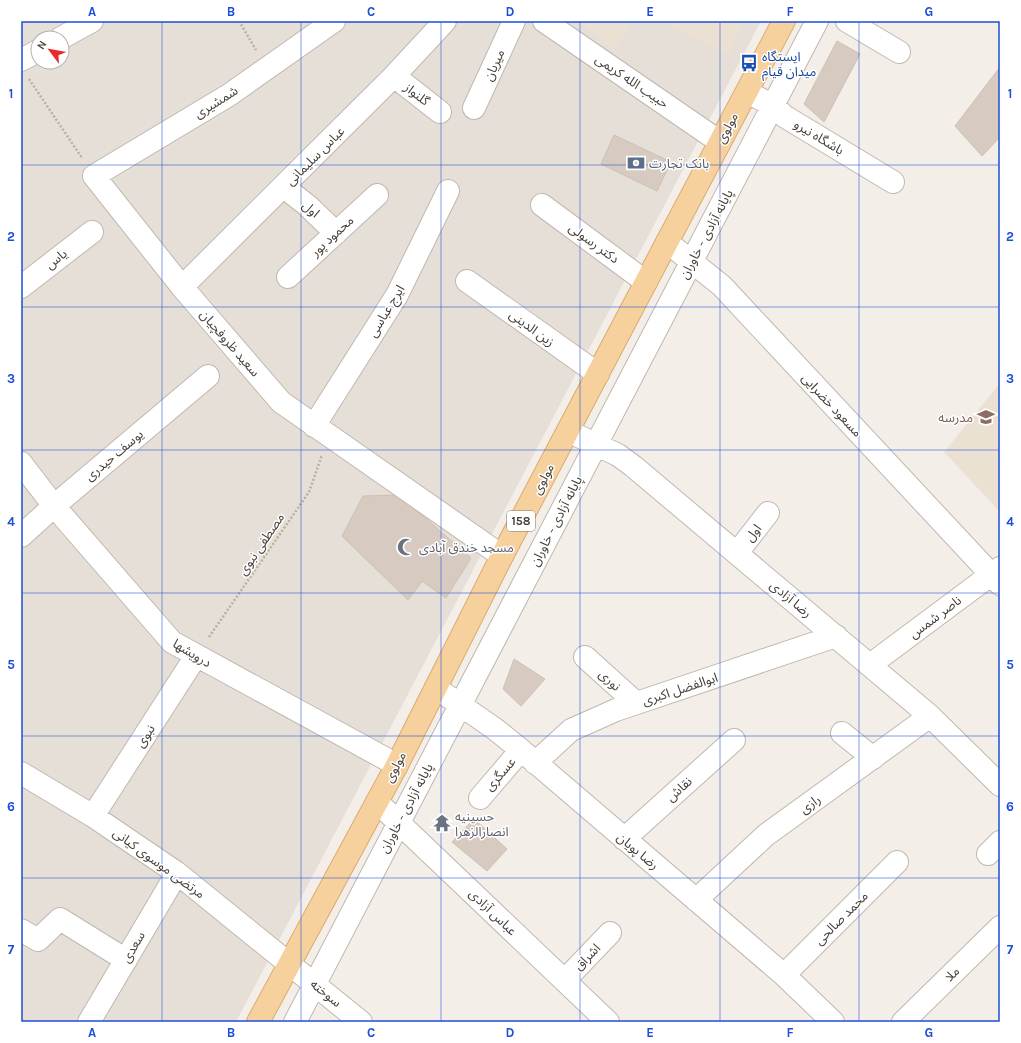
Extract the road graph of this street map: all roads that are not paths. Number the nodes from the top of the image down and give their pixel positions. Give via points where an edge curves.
1 (92, 21) edge
2 (334, 21) edge
3 (445, 21) edge
4 (514, 21) edge
5 (544, 21) edge
6 (784, 21) edge
7 (817, 21) edge
8 (847, 21) edge
9 (567, 28) edge
10 (70, 33) edge
11 (899, 52) dead end
12 (394, 76) junction
13 (747, 92) junction
14 (774, 106) junction
15 (474, 108) dead end
16 (440, 112) dead end
17 (720, 142) junction
18 (94, 176) joint
19 (893, 182) dead end
20 (284, 187) junction
21 (448, 191) dead end
22 (377, 195) dead end
23 (542, 205) dead end
24 (92, 232) dead end
25 (336, 232) junction
26 (667, 242) junction
27 (692, 262) junction
28 (288, 277) dead end
29 (467, 281) dead end
30 (646, 282) junction
31 (21, 287) edge
32 (182, 287) junction
33 (598, 374) junction
34 (208, 376) dead end
35 (321, 431) junction
36 (568, 431) junction
37 (596, 444) junction
38 (21, 463) edge
39 (54, 506) junction
40 (768, 513) dead end
41 (21, 536) edge
42 (737, 553) junction
43 (502, 556) junction
44 (997, 576) edge
45 (836, 636) junction
46 (196, 656) junction
47 (585, 657) dead end
48 (870, 665) junction
49 (436, 688) junction
50 (636, 704) junction
51 (460, 705) junction
52 (930, 716) junction
53 (842, 733) dead end
54 (734, 740) dead end
55 (528, 757) junction
56 (873, 758) junction
57 (397, 765) junction
58 (21, 774) edge
59 (1000, 785) edge
60 (480, 798) dead end
61 (377, 802) junction
62 (93, 816) junction
63 (398, 822) junction
64 (624, 839) junction
65 (897, 862) dead end
66 (177, 873) junction
67 (696, 900) junction
68 (1000, 927) edge
69 (21, 930) edge
70 (610, 933) dead end
71 (126, 960) junction
72 (289, 965) junction
73 (784, 975) junction
74 (565, 980) junction
75 (315, 983) junction
76 (89, 1022) edge
77 (258, 1022) edge
78 (295, 1022) edge
79 (361, 1022) edge
80 (608, 1022) edge
81 (833, 1022) edge
82 (903, 1022) edge

1 - 10 street
2 - 18 street, شمشیری via 229,95
3 - 12 street, عباس سلیمانی
4 - 15 street, میریان
5 - 9 street, حبیب الله کریمی
6 - 13 main road, مولوی / 158
7 - 14 street, پایانه آزادی - خاوران
8 - 11 street
9 - 17 street, حبیب الله کریمی
12 - 16 street, گلنواز
12 - 20 street, عباس سلیمانی
13 - 14 street, باشگاه نیرو
13 - 17 main road, مولوی / 158
14 - 19 street, باشگاه نیرو via 784,116
14 - 27 street, پایانه آزادی - خاوران
17 - 26 main road, مولوی / 158
18 - 32 street, سعید ظروفچیان
20 - 25 street, اول
20 - 32 street, عباس سلیمانی
21 - 35 street, ایرج عباسی via 397,295
22 - 25 street, محمود پور
23 - 30 street, دکتر رسولی
24 - 31 street, یاس
25 - 28 street, محمود پور
26 - 27 street, مسعود خضرایی
26 - 30 main road, مولوی / 158
27 - 37 street, پایانه آزادی - خاوران
27 - 44 street, مسعود خضرایی via 722,286
29 - 33 street, زین الدینی
30 - 33 main road, مولوی / 158
32 - 35 street, سعید ظروفچیان via 281,402
33 - 36 main road, مولوی / 158
34 - 39 street, یوسف حیدری
35 - 43 street, سعید ظروفچیان
36 - 37 street, رضا آزادی
36 - 43 main road, مولوی / 158
37 - 42 street, رضا آزادی via 633,466
37 - 51 street, پایانه آزادی - خاوران
38 - 39 street, درویشها
39 - 41 street, یوسف حیدری
39 - 46 street, درویشها via 172,642
40 - 42 street, اول
42 - 45 street, رضا آزادی
43 - 49 main road, مولوی / 158
44 - 48 street, ناصر شمس
45 - 48 street, رضا آزادی
45 - 50 street, ابوالفضل اکبری
46 - 57 street, درویشها
46 - 62 street, نبوی
47 - 50 street, نوری
48 - 52 street, رضا آزادی
49 - 51 street, رضا پویان
49 - 57 main road, مولوی / 158
50 - 55 street, ابوالفضل اکبری via 571,730
51 - 55 street, رضا پویان via 495,729
51 - 63 street, پایانه آزادی - خاوران
52 - 56 street, رازی
52 - 59 street, رضا آزادی
53 - 56 street
54 - 64 street, نقاش
55 - 60 street, عسگری
55 - 64 street, رضا پویان
56 - 67 street, رازی via 766,835
57 - 61 main road, مولوی / 158
58 - 62 street, مرتضی موسوی کیانی
61 - 63 street, عباس آزادی
61 - 72 main road, مولوی / 158
62 - 66 street, مرتضی موسوی کیانی
63 - 74 street, عباس آزادی
63 - 75 street, پایانه آزادی - خاوران
64 - 67 street, رضا پویان
65 - 73 street, محمد صالحی
66 - 71 street, سعدی
66 - 72 street, مرتضی موسوی کیانی
67 - 73 street, رضا پویان
68 - 82 street, ملا
69 - 71 street via 38,940 60,919
70 - 74 street, اشراق
71 - 76 street, سعدی
72 - 75 street, سوخته
72 - 77 main road, مولوی / 158
73 - 81 street, رضا پویان
74 - 80 street, عباس آزادی
75 - 78 street, پایانه آزادی - خاوران
75 - 79 street, سوخته

